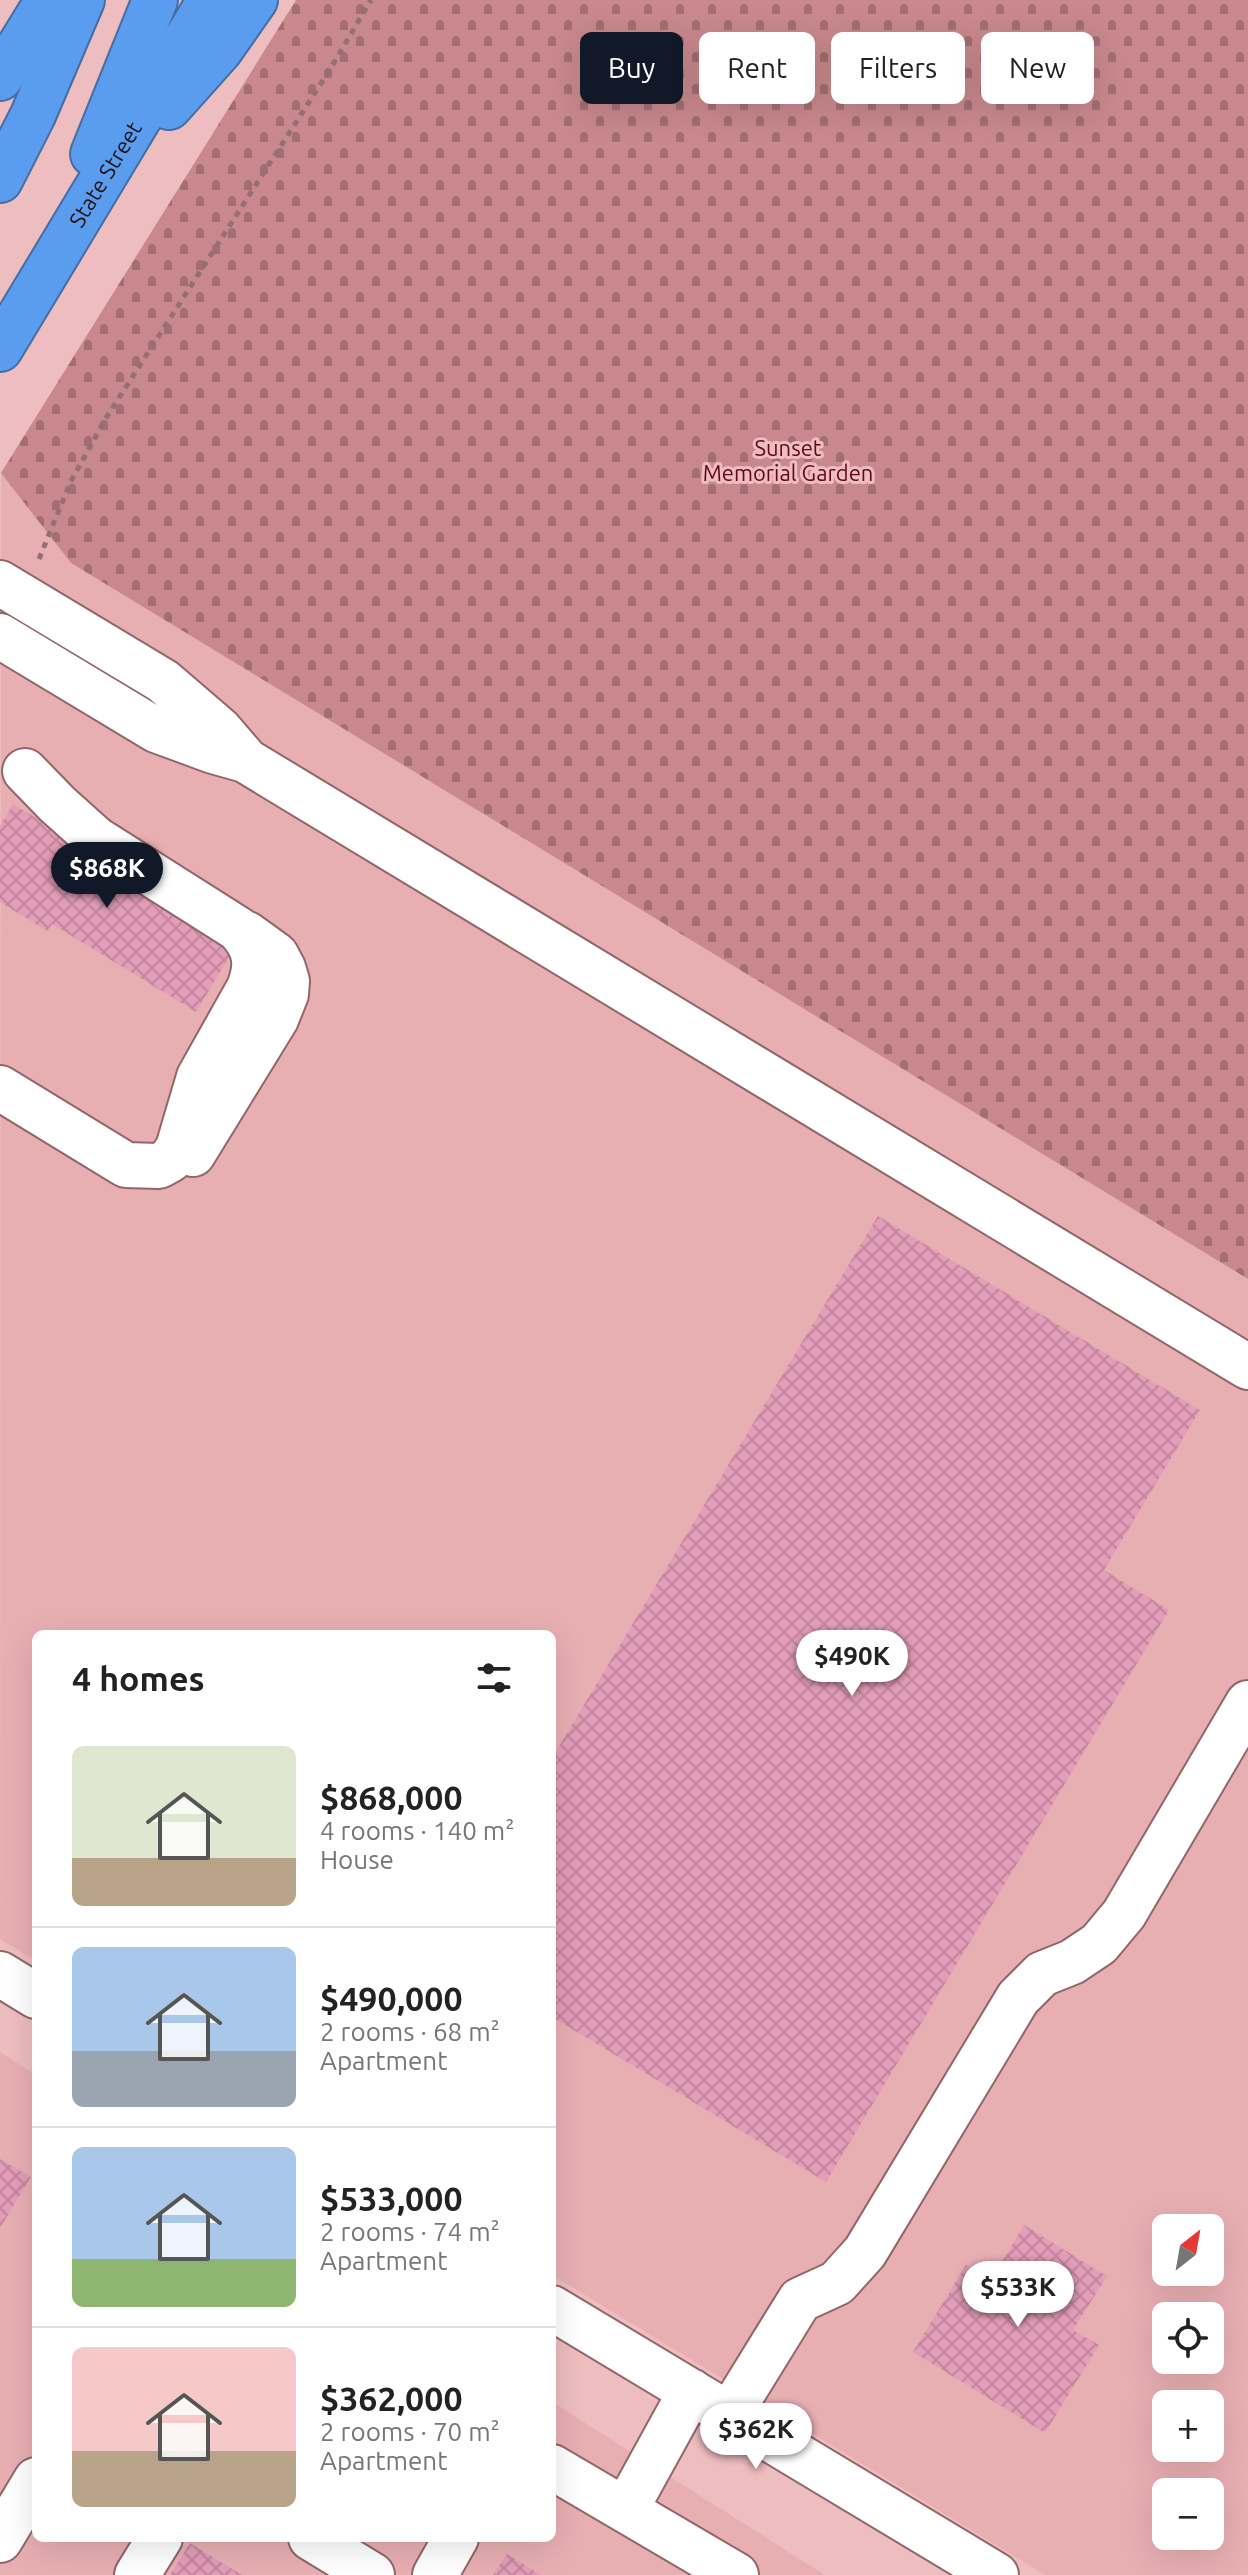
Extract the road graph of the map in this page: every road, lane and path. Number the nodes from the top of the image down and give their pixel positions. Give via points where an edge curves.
1 (48, 0) edge
2 (82, 0) edge
3 (155, 0) edge
4 (210, 0) edge
5 (255, 0) edge
6 (371, 0) edge
7 (0, 78) edge
8 (0, 180) edge
9 (100, 183) junction
10 (41, 282) junction
11 (0, 349) edge
12 (18, 575) edge
13 (0, 636) edge
14 (245, 760) junction
15 (25, 771) dead end
16 (0, 1088) edge
17 (1248, 1367) edge
18 (1248, 1703) edge
19 (0, 1974) edge
20 (32, 1994) edge
21 (556, 2310) edge
22 (691, 2391) junction
23 (729, 2415) junction
24 (556, 2469) edge
25 (626, 2509) junction
26 (158, 2542) edge
27 (318, 2542) edge
28 (454, 2542) edge
29 (137, 2575) edge
30 (372, 2575) edge
31 (435, 2575) edge
32 (736, 2575) edge
33 (996, 2575) edge

1 - 7 highway
2 - 8 highway
3 - 10 highway
4 - 9 highway, State Street
5 - 9 highway via 220,50
6 - 12 path via 106,418
9 - 10 highway, State Street
10 - 11 highway, State Street
12 - 14 street via 163,681 220,730
13 - 14 street via 147,726
14 - 17 street
15 - 16 street via 96,839 238,929 250,941 255,972 199,1077 178,1148 159,1166 126,1165
18 - 23 street via 1124,1914 1099,1944 1042,1974 1018,1998 865,2252 837,2283 800,2300
19 - 20 street
21 - 22 street
22 - 23 street
22 - 25 street
23 - 33 street
24 - 25 street
25 - 32 street
26 - 29 street
27 - 30 street
28 - 31 street

